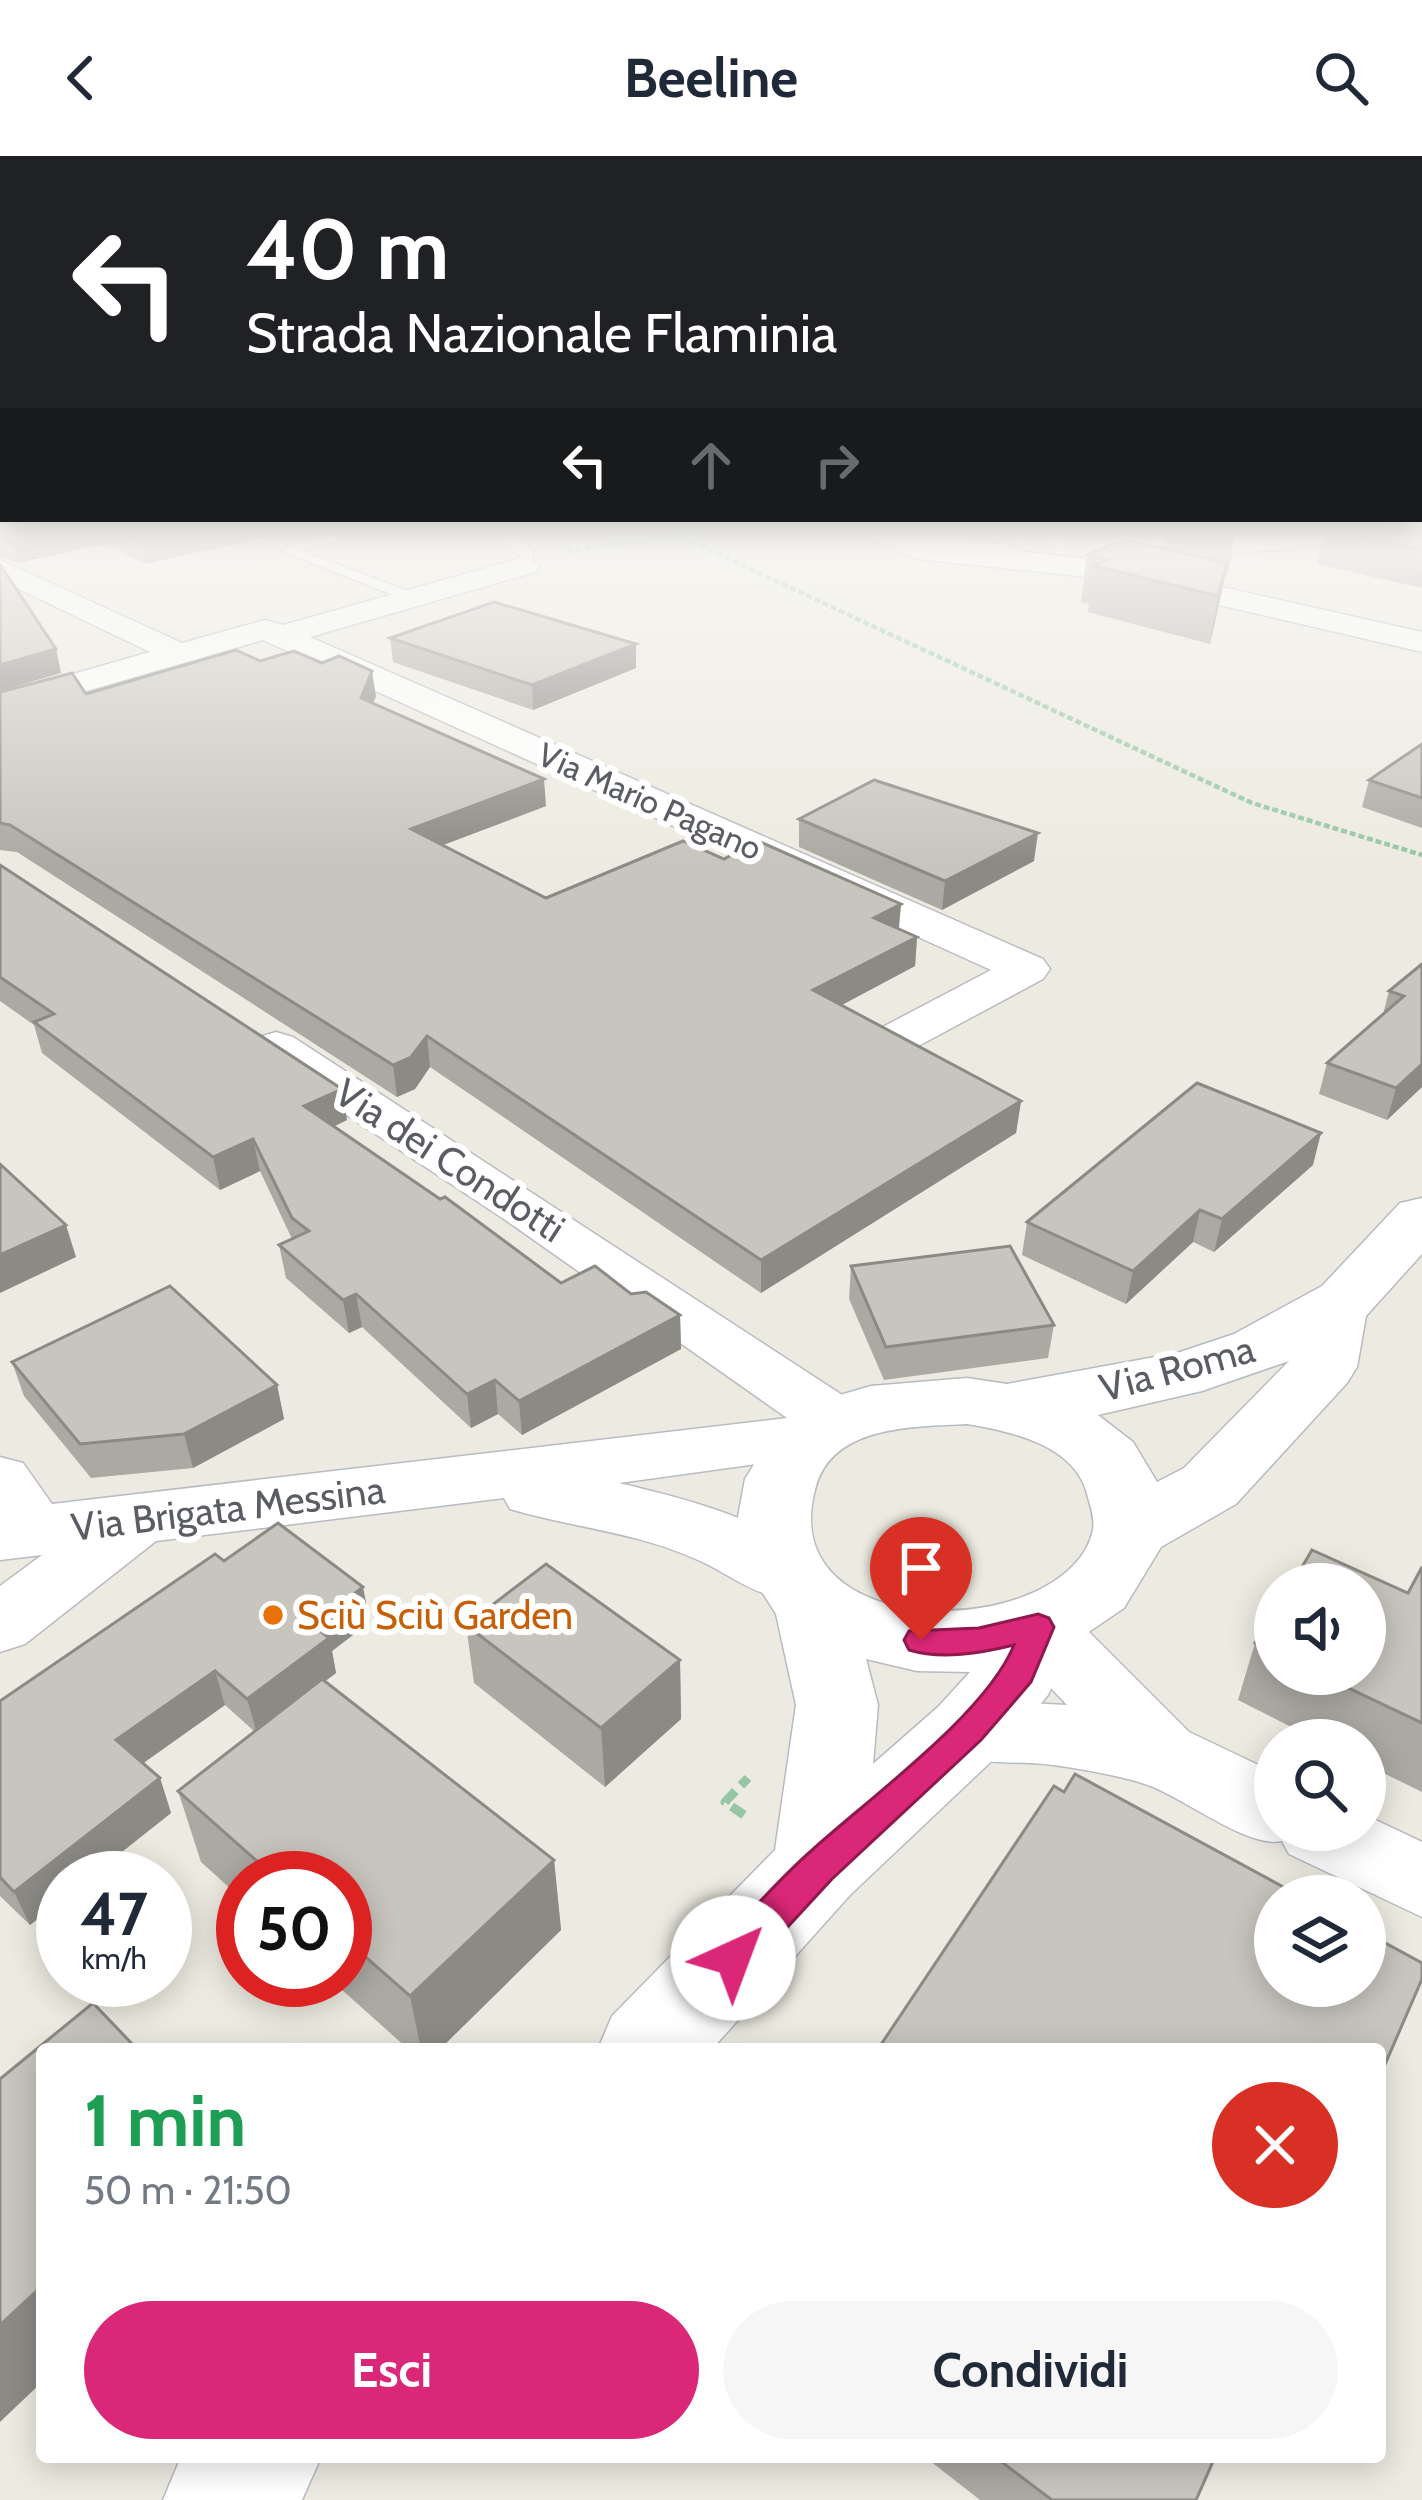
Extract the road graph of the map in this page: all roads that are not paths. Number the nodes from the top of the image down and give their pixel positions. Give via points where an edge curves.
1 (156, 642) edge
2 (229, 642) edge
3 (296, 642) edge
4 (180, 654) junction
5 (0, 706) edge
6 (231, 1017) edge
7 (892, 1040) edge
8 (1422, 1216) edge
9 (1335, 1309) junction
10 (1012, 1406) junction
11 (825, 1429) junction
12 (457, 1481) junction
13 (7, 1516) edge
14 (138, 1519) junction
15 (1131, 1530) junction
16 (799, 1588) junction
17 (0, 1624) edge
18 (1038, 1627) junction
19 (968, 1730) junction
20 (1162, 1755) junction
21 (1254, 1800) edge
22 (1360, 1851) edge
23 (818, 1868) junction
24 (1422, 1881) edge
25 (653, 2043) edge
26 (257, 2463) edge
27 (222, 2500) edge

1 - 4 street
2 - 4 street
3 - 7 street, Via Mario Pagano via 1027,969
4 - 5 street
6 - 11 street, Via dei Condotti via 524,1207
8 - 9 main road, Via Roma
9 - 10 main road, Via Roma via 1274,1342 1173,1377
9 - 15 main road, Via Roma via 1323,1367 1210,1486
10 - 11 main road via 913,1403
10 - 15 main road via 1059,1423 1102,1452 1126,1489
11 - 12 street, Via Brigata Messina
11 - 16 main road via 789,1462 772,1493 772,1533
12 - 14 street, Via Brigata Messina
12 - 16 street, Via Brigata Messina via 615,1503 736,1544
13 - 14 street, Via Brigata Messina
14 - 17 street
15 - 18 main road via 1117,1563 1089,1594
16 - 18 main road via 862,1628 921,1640 979,1641
16 - 23 main road via 837,1705
18 - 19 main road via 1019,1672
18 - 20 street
19 - 20 street via 1051,1733
19 - 23 main road
20 - 21 street
22 - 24 street
23 - 25 main road
26 - 27 main road

